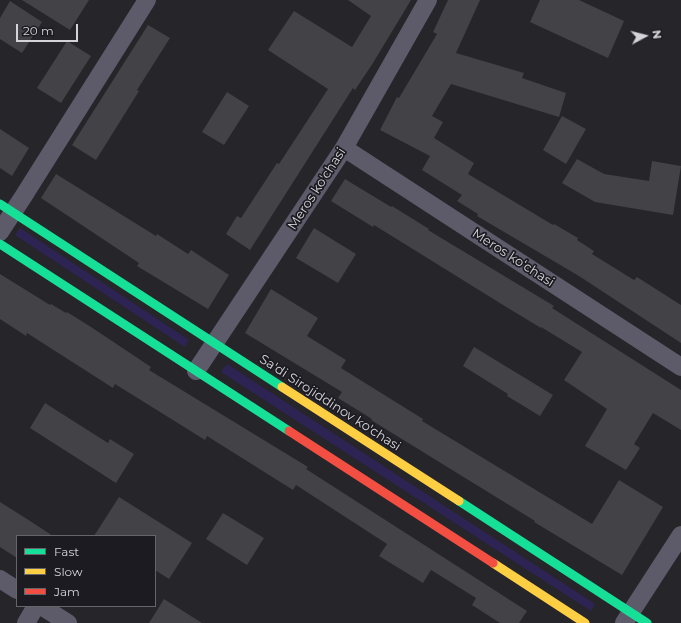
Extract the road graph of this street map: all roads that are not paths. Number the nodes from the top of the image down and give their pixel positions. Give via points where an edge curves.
1 (147, 0) edge
2 (428, 0) edge
3 (344, 148) junction
4 (6, 208) edge
5 (0, 232) edge
6 (0, 244) edge
7 (214, 343) junction
8 (681, 368) edge
9 (196, 371) junction
10 (681, 535) edge
11 (0, 579) edge
12 (16, 589) edge
13 (35, 607) edge
14 (43, 607) edge
15 (627, 618) edge
16 (26, 623) edge
17 (68, 623) edge
18 (585, 623) edge
19 (647, 623) edge

1 - 4 street
2 - 3 street, Meros ko'chasi
3 - 7 street, Meros ko'chasi
3 - 8 street, Meros ko‘chasi
4 - 5 street
4 - 7 street, Sa'di Sirojiddinov ko'chasi
6 - 9 street
7 - 9 street, Meros ko'chasi
7 - 15 street, Sa'di Sirojiddinov ko'chasi
9 - 18 street
10 - 15 street
11 - 12 street
13 - 16 street
14 - 17 street
15 - 19 street, Sa'di Sirojiddinov ko'chasi

